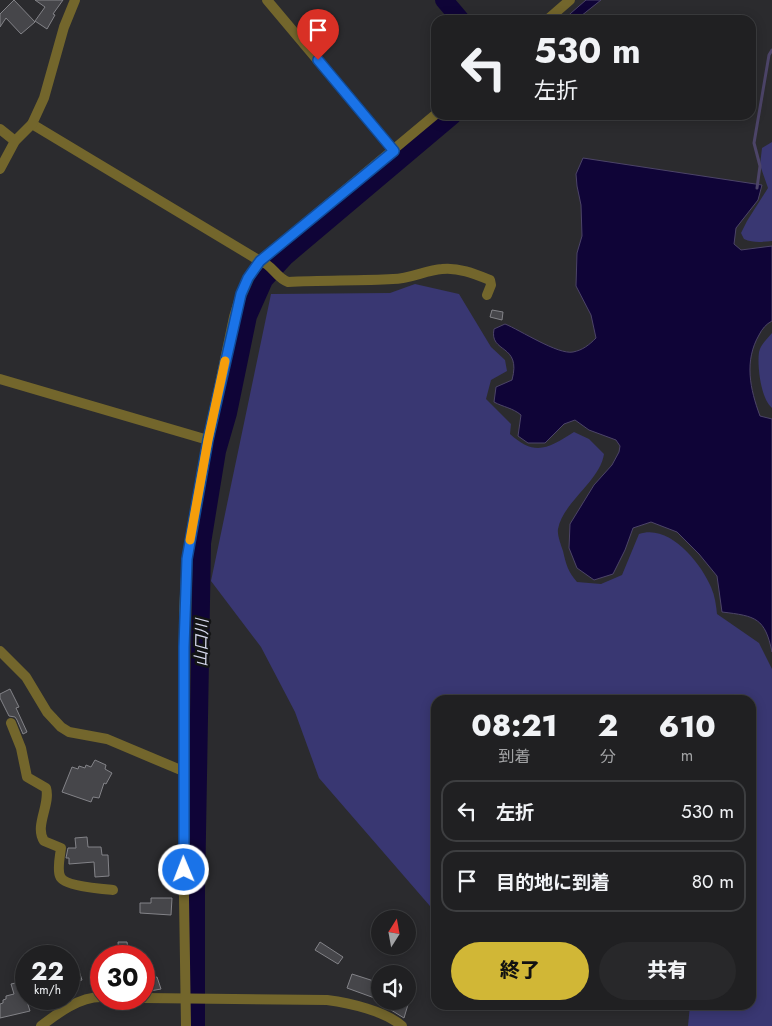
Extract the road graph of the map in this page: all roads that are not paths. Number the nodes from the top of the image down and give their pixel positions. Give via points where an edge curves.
1 (76, 0) edge
2 (267, 0) edge
3 (570, 0) edge
4 (553, 15) edge
5 (431, 118) edge
6 (32, 124) junction
7 (0, 129) edge
8 (14, 141) junction
9 (394, 151) junction
10 (0, 169) edge
11 (263, 262) junction
12 (487, 295) dead end
13 (0, 379) edge
14 (208, 440) junction
15 (0, 652) edge
16 (11, 723) dead end
17 (183, 771) junction
18 (113, 890) dead end
19 (90, 998) edge
20 (155, 998) edge
21 (188, 999) junction
22 (40, 1026) edge
23 (186, 1026) edge
24 (402, 1026) edge

1 - 6 street via 64,26 44,98
2 - 9 street
3 - 4 street
5 - 9 street
6 - 8 street
6 - 11 street
7 - 8 street
8 - 10 street
9 - 11 street
11 - 12 street via 288,282 395,280 440,268 452,269 490,280
11 - 14 street via 248,278 241,294
13 - 14 street
14 - 17 street via 187,559
15 - 17 street via 26,677 47,712 61,727 69,732 107,739
16 - 18 street via 27,777 46,788 48,794 40,833 44,841 61,848 61,879
17 - 21 street
19 - 22 street via 55,1014
20 - 21 street
21 - 23 street
21 - 24 street via 344,1002 396,1020

